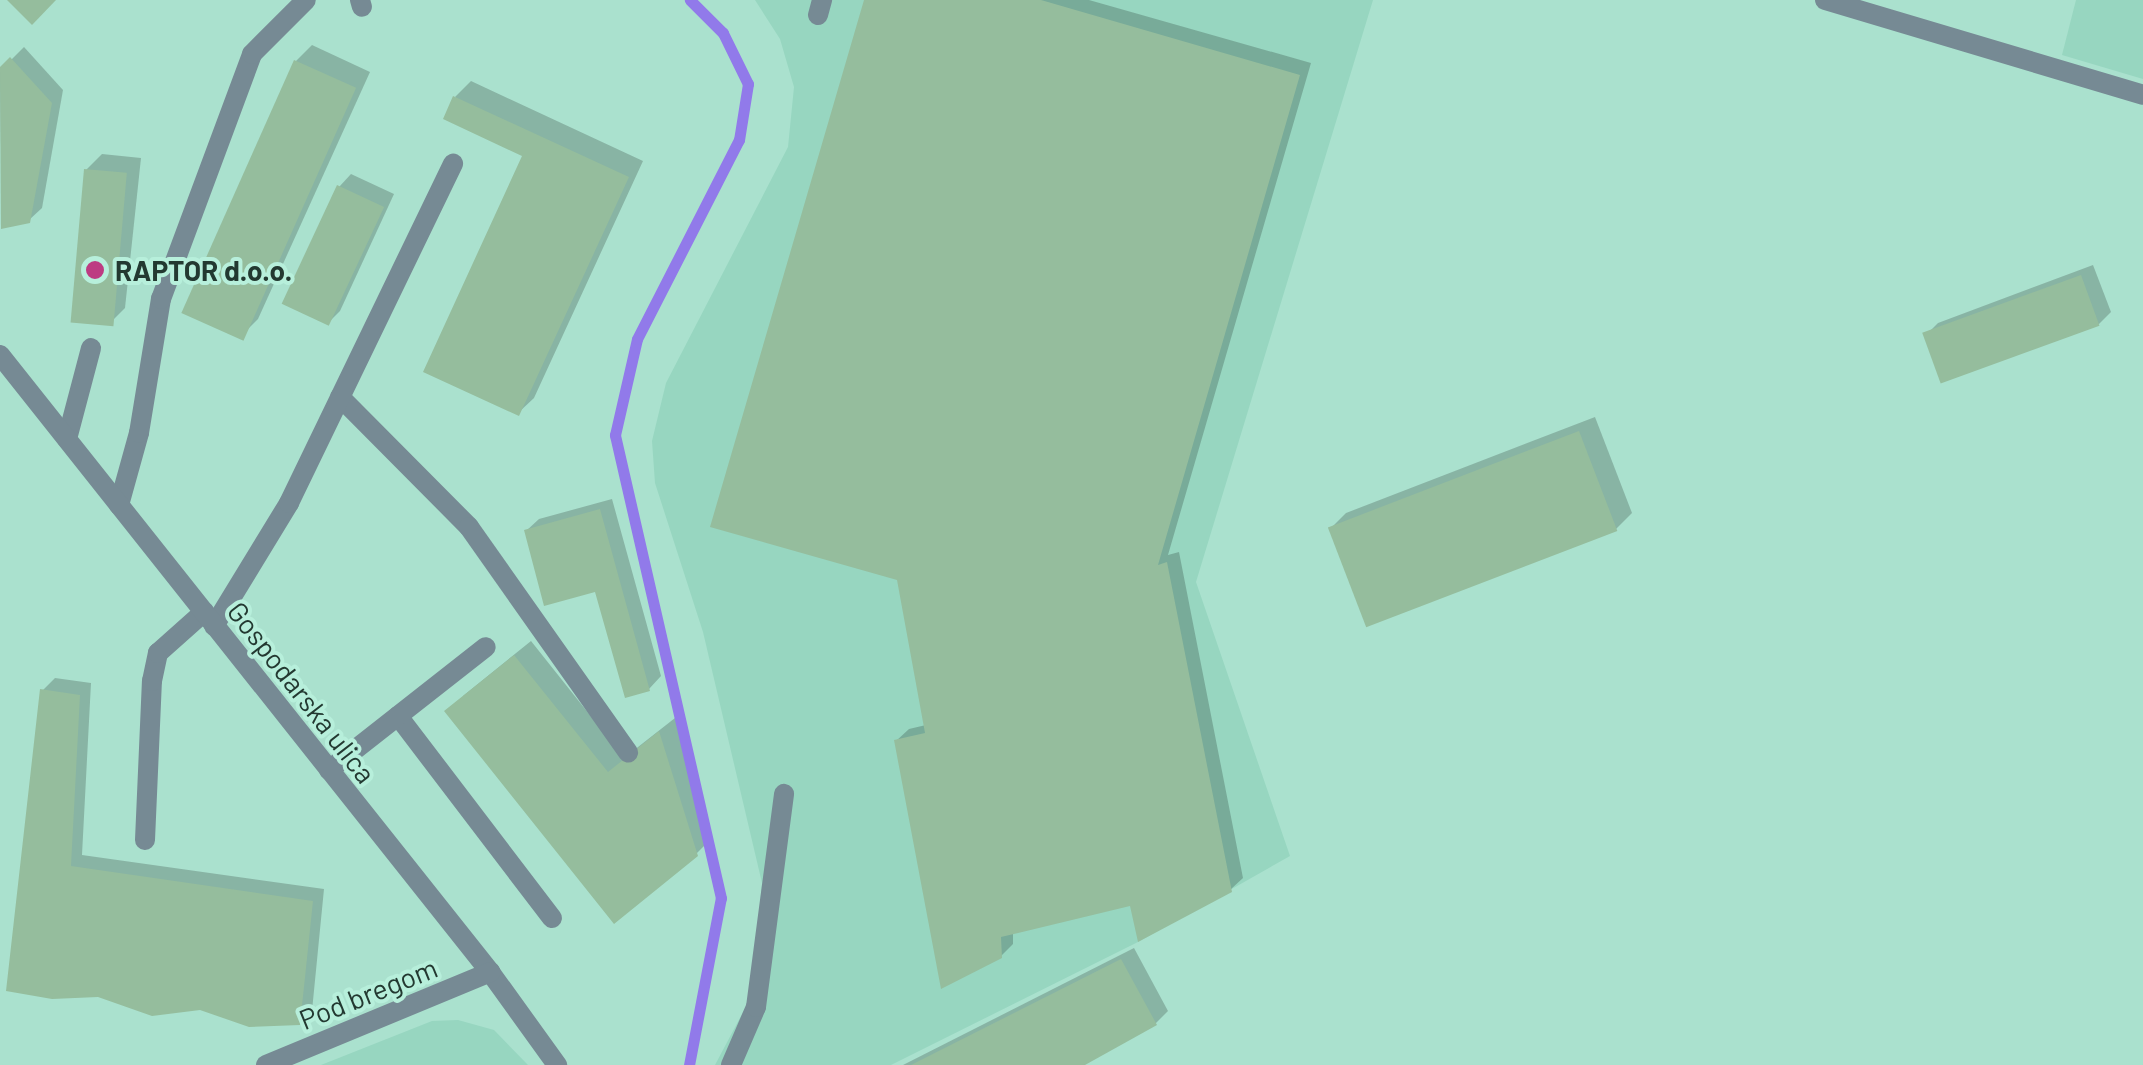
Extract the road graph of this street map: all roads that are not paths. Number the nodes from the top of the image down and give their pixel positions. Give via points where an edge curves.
1 (306, 0) edge
2 (1825, 0) edge
3 (2143, 95) edge
4 (453, 163) dead end
5 (91, 348) dead end
6 (0, 355) edge
7 (340, 397) junction
8 (67, 439) junction
9 (119, 505) junction
10 (209, 619) junction
11 (486, 647) dead end
12 (398, 716) junction
13 (628, 752) dead end
14 (328, 770) junction
15 (784, 794) dead end
16 (145, 840) dead end
17 (552, 918) dead end
18 (490, 972) junction
19 (554, 1064) edge
20 (266, 1065) edge
21 (731, 1065) edge

1 - 9 street via 252,54 160,299 139,433
2 - 3 street
4 - 7 street
5 - 8 street
6 - 8 street, Gospodarska ulica
7 - 10 street via 289,503
7 - 13 street via 469,526
8 - 9 street, Gospodarska ulica
9 - 10 street, Gospodarska ulica
10 - 14 street, Gospodarska ulica
10 - 16 street via 158,653
11 - 12 street
12 - 14 street
12 - 17 street
14 - 18 street, Gospodarska ulica
15 - 21 street via 756,1007
18 - 19 street, Gospodarska ulica
18 - 20 street, Pod bregom

